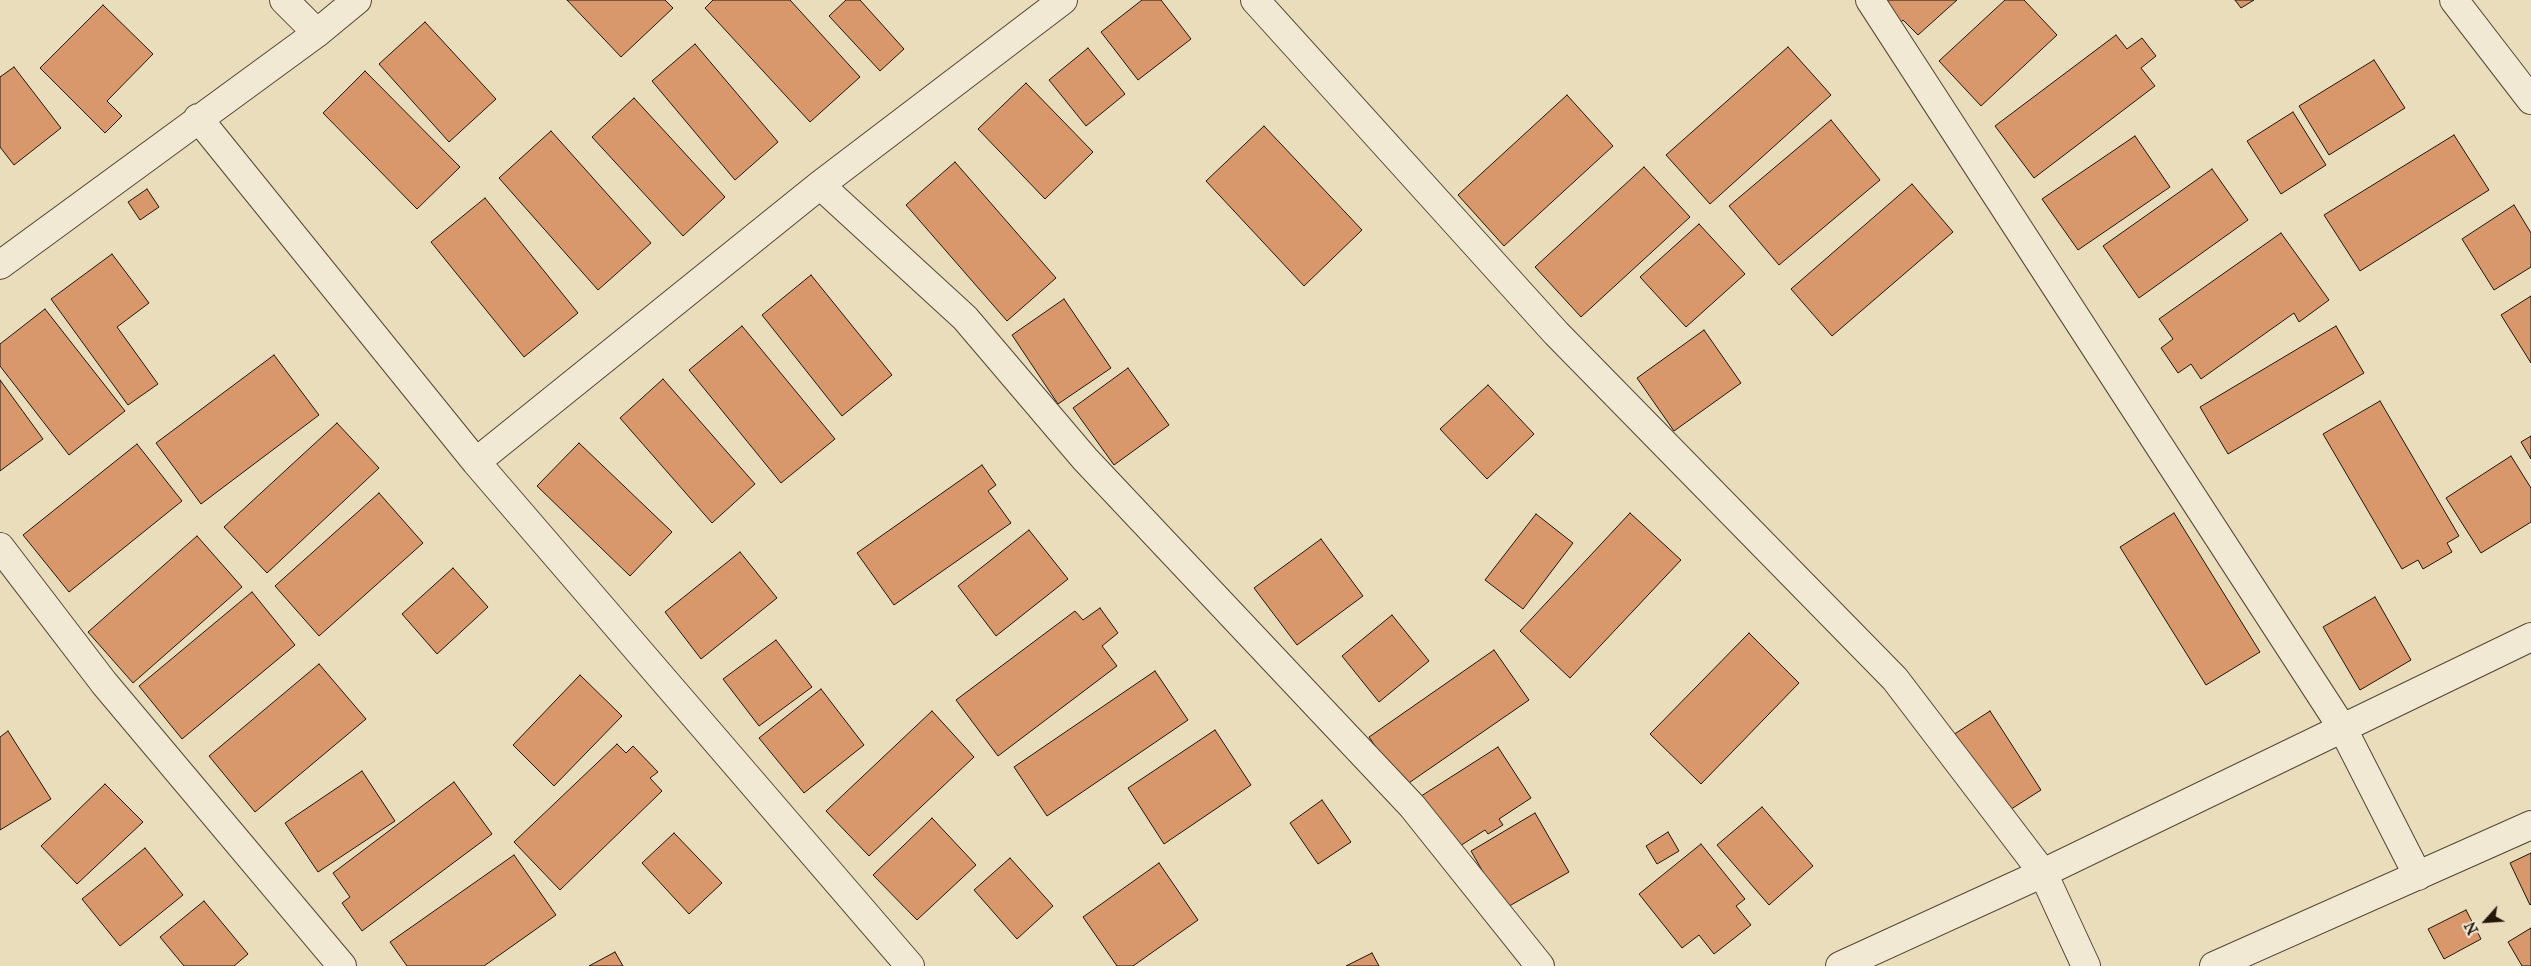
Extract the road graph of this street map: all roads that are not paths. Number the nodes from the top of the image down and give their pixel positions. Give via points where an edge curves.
1 (284, 0) edge
2 (357, 0) edge
3 (1063, 0) edge
4 (1255, 0) edge
5 (1870, 0) edge
6 (2454, 0) edge
7 (317, 32) junction
8 (2531, 100) edge
9 (198, 118) junction
10 (820, 185) junction
11 (0, 265) edge
12 (476, 462) junction
13 (0, 547) edge
14 (2531, 637) edge
15 (2343, 729) junction
16 (2531, 825) edge
17 (2043, 873) junction
18 (2418, 876) junction
19 (342, 966) edge
20 (910, 966) edge
21 (1540, 966) edge
22 (1840, 966) edge
23 (2086, 966) edge
24 (2214, 966) edge

1 - 7 street
2 - 7 street
3 - 10 street
4 - 17 street via 1556,333 1895,679
5 - 15 street
6 - 8 street
7 - 9 street
9 - 11 street
9 - 12 street
10 - 12 street
10 - 21 street via 965,318 1085,459 1412,806
12 - 20 street
13 - 19 street via 104,683
14 - 15 street
15 - 17 street
15 - 18 street
16 - 18 street
17 - 22 street
17 - 23 street
18 - 24 street

